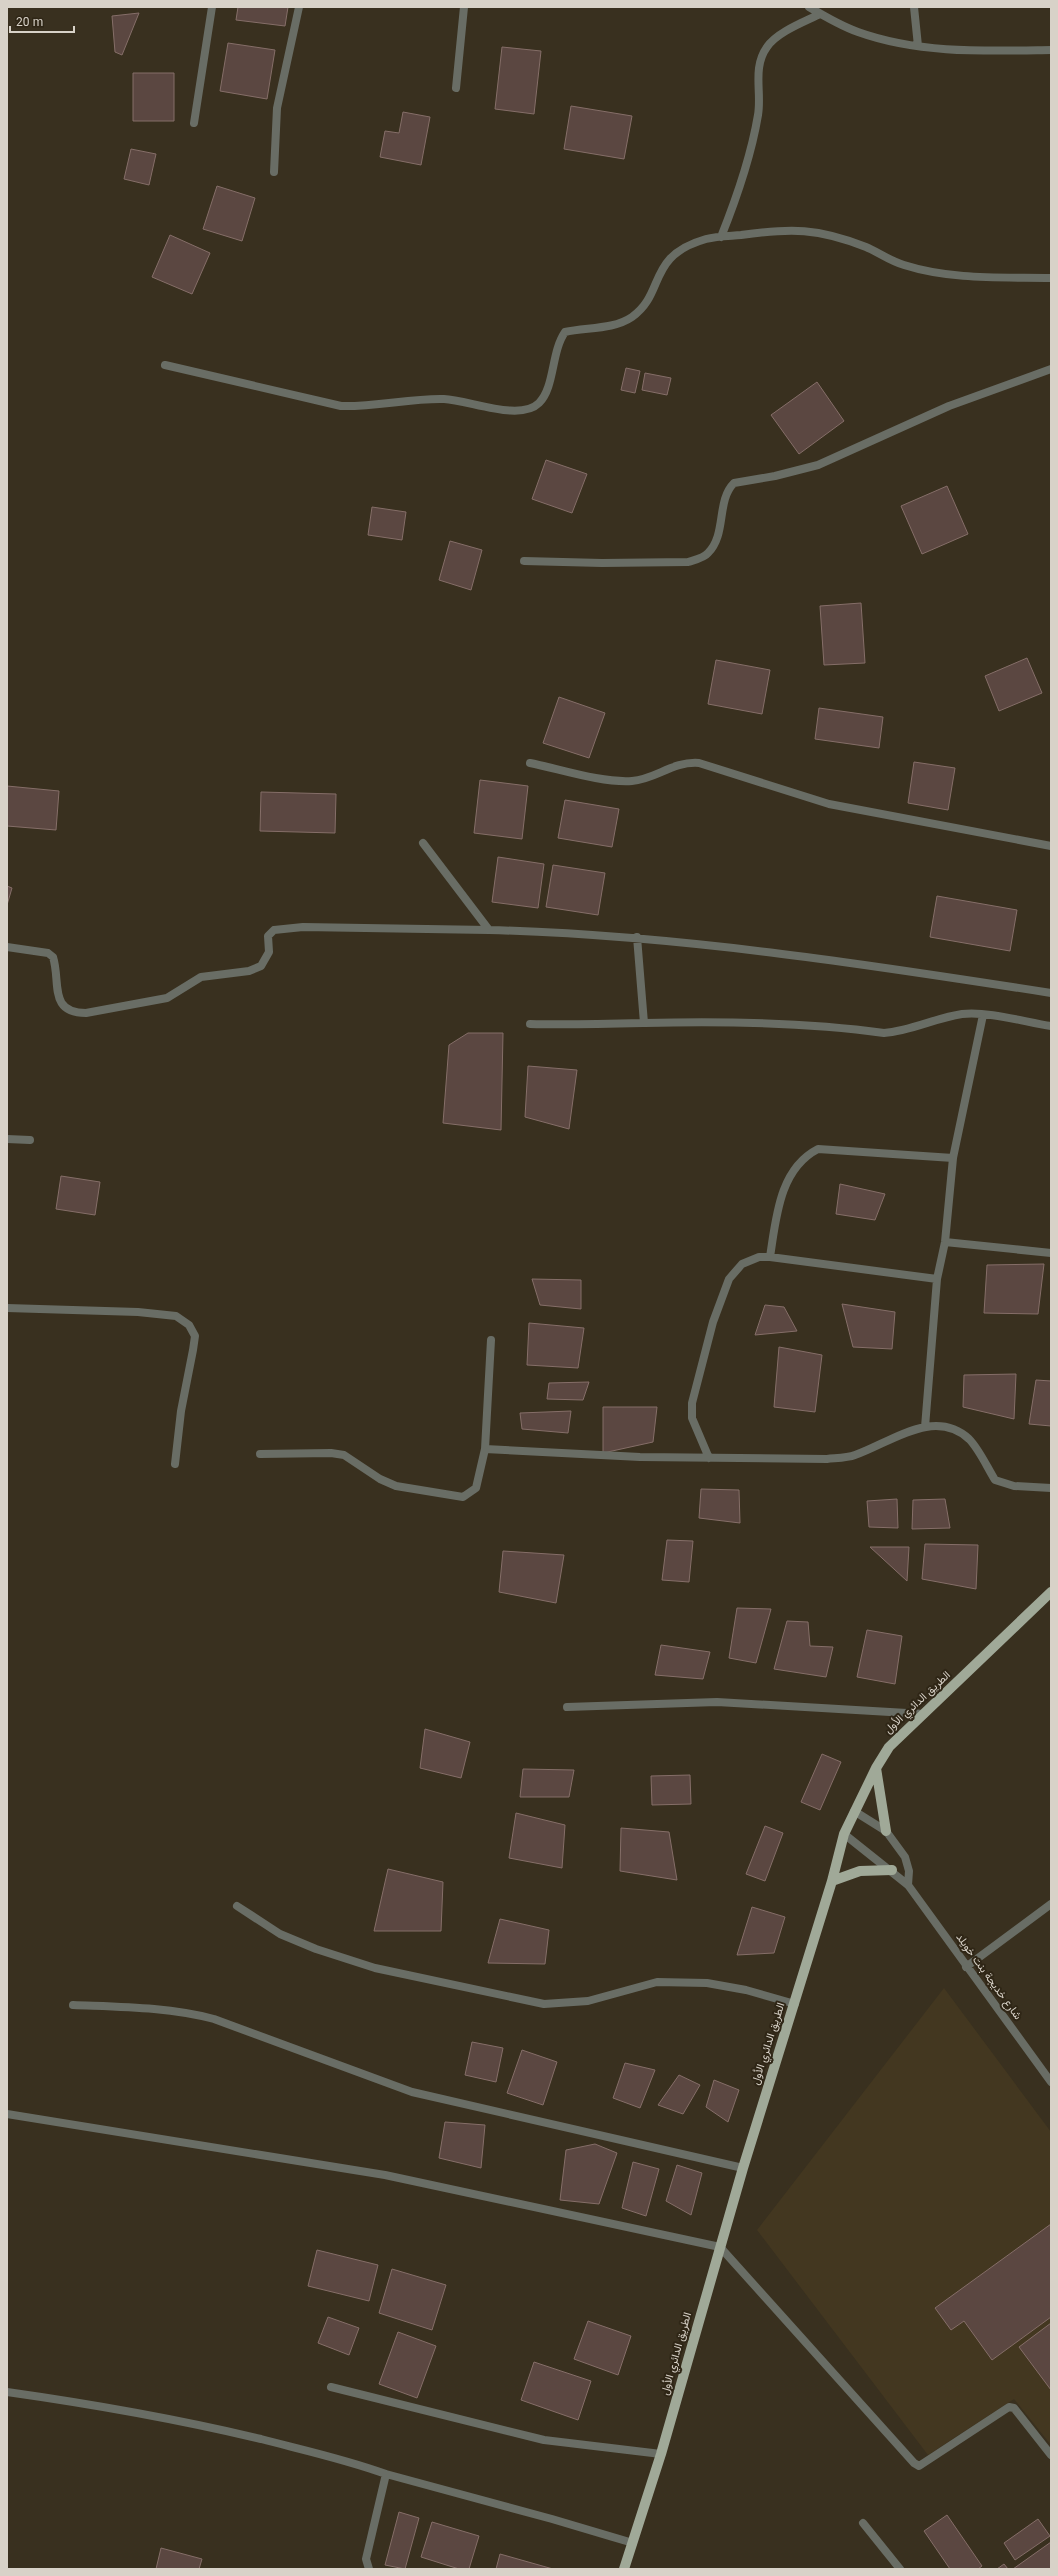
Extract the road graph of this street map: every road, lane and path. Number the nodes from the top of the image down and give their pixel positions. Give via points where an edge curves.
1 (212, 7) edge
2 (298, 7) edge
3 (464, 7) edge
4 (809, 7) edge
5 (914, 7) edge
6 (820, 14) junction
7 (918, 46) junction
8 (1051, 50) edge
9 (456, 88) dead end
10 (194, 123) dead end
11 (274, 172) dead end
12 (722, 237) junction
13 (1051, 278) edge
14 (165, 365) dead end
15 (1051, 368) edge
16 (524, 561) dead end
17 (530, 763) dead end
18 (423, 843) dead end
19 (1051, 846) edge
20 (489, 930) junction
21 (637, 937) junction
22 (7, 947) edge
23 (1051, 993) edge
24 (983, 1014) junction
25 (644, 1023) junction
26 (530, 1024) dead end
27 (1051, 1026) edge
28 (7, 1139) edge
29 (30, 1140) dead end
30 (953, 1158) junction
31 (944, 1242) junction
32 (1051, 1253) edge
33 (770, 1257) junction
34 (937, 1279) junction
35 (7, 1308) edge
36 (491, 1340) dead end
37 (924, 1426) junction
38 (484, 1449) junction
39 (260, 1454) dead end
40 (709, 1458) junction
41 (175, 1464) dead end
42 (1051, 1488) edge
43 (1051, 1592) edge
44 (566, 1707) dead end
45 (924, 1714) junction
46 (876, 1768) junction
47 (854, 1811) junction
48 (886, 1831) junction
49 (844, 1834) junction
50 (892, 1870) junction
51 (832, 1881) junction
52 (908, 1885) junction
53 (1051, 1904) edge
54 (237, 1906) dead end
55 (966, 1967) junction
56 (795, 2004) junction
57 (74, 2005) dead end
58 (1051, 2082) edge
59 (7, 2114) edge
60 (743, 2168) junction
61 (720, 2247) junction
62 (331, 2386) dead end
63 (7, 2392) edge
64 (661, 2454) junction
65 (1051, 2455) edge
66 (386, 2474) junction
67 (863, 2523) dead end
68 (633, 2543) junction
69 (369, 2569) edge
70 (624, 2569) edge
71 (900, 2569) edge

1 - 10 street
2 - 11 street via 277,108
3 - 9 street
4 - 6 street
5 - 7 street
6 - 7 street via 856,32 891,42
6 - 12 street via 768,45 762,54 758,70 758,113 750,152 737,198
7 - 8 street via 963,50
12 - 13 street via 785,229 815,231 866,247 903,265 924,270 957,275
12 - 14 street via 706,239 687,246 670,257 659,272 646,301 633,316 622,323 565,332 558,341 545,395 539,404 528,410 514,411 444,399 365,407 341,406
15 - 16 street via 949,406 818,465 775,476 734,482 725,497 714,544 708,554 700,558 688,562
17 - 19 street via 617,781 646,778 685,762 699,763 829,804
18 - 20 street
20 - 21 street
20 - 22 street via 303,927 274,930 268,936 267,960 261,966 249,971 201,977 167,998 86,1013 76,1013 64,1008 59,1000 53,957 48,953
21 - 23 street via 862,963
21 - 25 street
24 - 25 street via 963,1014 900,1031 884,1032 787,1023
24 - 27 street
24 - 30 street
25 - 26 street via 585,1026
28 - 29 street
30 - 31 street
30 - 33 street via 818,1149 809,1154 786,1182 778,1206
31 - 32 street
31 - 34 street
33 - 34 street
33 - 40 street via 759,1257 742,1264 729,1278 713,1322 692,1403 692,1418
34 - 37 street
35 - 41 street via 138,1312 176,1316 189,1325 194,1336 193,1350 181,1411
36 - 38 street
37 - 40 street via 854,1456 827,1459
37 - 42 street via 955,1428 970,1440 995,1480 1014,1486
38 - 39 street via 476,1488 463,1497 396,1486 380,1479 344,1455
38 - 40 street
43 - 45 main road, الطريق الدائري الأول
44 - 45 street via 717,1702
45 - 46 main road, الطريق الدائري الأول via 889,1747
46 - 47 main road, الطريق الدائري الأول
46 - 48 main road
47 - 48 street
47 - 49 main road, الطريق الدائري الأول
48 - 52 street via 908,1863
49 - 50 street, شارع خديجة بنت خويلد
49 - 51 main road, الطريق الدائري الأول
50 - 51 main road via 860,1871
50 - 52 street, شارع خديجة بنت خويلد
51 - 56 main road, الطريق الدائري الأول
52 - 55 street, شارع خديجة بنت خويلد
53 - 55 street
54 - 56 street via 280,1934 375,1968 544,2004 588,2001 657,1982 707,1983 746,1990
55 - 58 street, شارع خديجة بنت خويلد
56 - 60 main road, الطريق الدائري الأول
57 - 60 street via 188,2012 214,2019 412,2092
59 - 61 street via 385,2175
60 - 61 main road, الطريق الدائري الأول
61 - 64 main road, الطريق الدائري الأول
61 - 65 street via 914,2463 919,2466 1009,2407 1014,2408
62 - 64 street via 544,2440
63 - 66 street via 219,2429 347,2460
64 - 68 main road, الطريق الدائري الأول
66 - 68 street
66 - 69 street via 366,2559
67 - 71 street
68 - 70 main road, الطريق الدائري الأول

